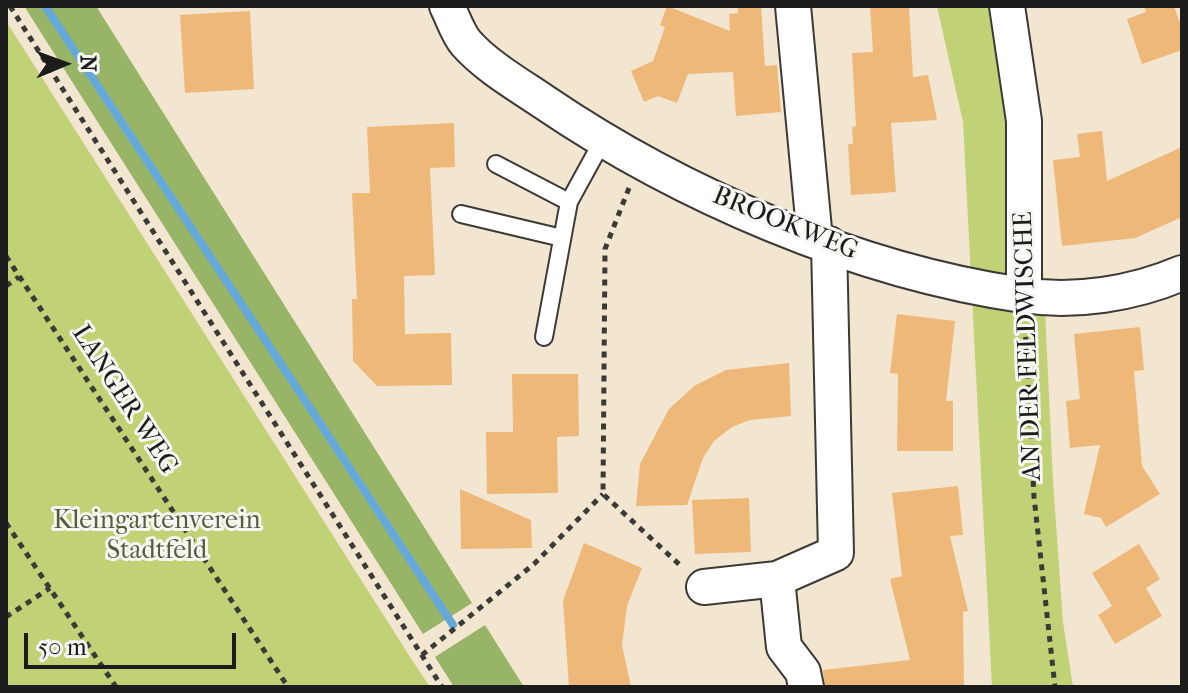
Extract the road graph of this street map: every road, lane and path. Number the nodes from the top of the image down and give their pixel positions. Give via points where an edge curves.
1 (10, 6) edge
2 (447, 6) edge
3 (793, 6) edge
4 (1007, 6) edge
5 (603, 140) junction
6 (640, 161) junction
7 (496, 164) dead end
8 (569, 202) junction
9 (461, 214) dead end
10 (562, 238) junction
11 (822, 242) junction
12 (6, 256) edge
13 (1182, 273) edge
14 (19, 277) junction
15 (6, 286) edge
16 (1024, 296) junction
17 (544, 337) dead end
18 (603, 494) junction
19 (6, 523) edge
20 (777, 579) junction
21 (704, 587) joint
22 (50, 588) junction
23 (6, 617) edge
24 (421, 655) junction
25 (116, 687) edge
26 (288, 687) edge
27 (442, 687) edge
28 (806, 687) edge
29 (1055, 687) edge

1 - 24 path
2 - 5 street, BROOKWEG via 466,43
3 - 11 street
4 - 16 street, AN DER FELDWISCHE via 1024,121
5 - 6 street, BROOKWEG
5 - 8 lane
6 - 11 street, BROOKWEG
6 - 18 path via 605,249
7 - 8 lane
8 - 10 lane
9 - 10 lane
10 - 17 lane
11 - 16 street, BROOKWEG via 929,275
11 - 20 street via 836,553
12 - 14 path, LANGER WEG
13 - 16 street, BROOKWEG via 1088,297
14 - 15 path
14 - 26 path, LANGER WEG
16 - 29 path, AN DER FELDWISCHE via 1034,497
18 - 21 path
18 - 24 path via 534,564
19 - 22 path
20 - 21 street
20 - 28 street via 784,647 803,672
22 - 23 path
22 - 25 path
24 - 27 path

